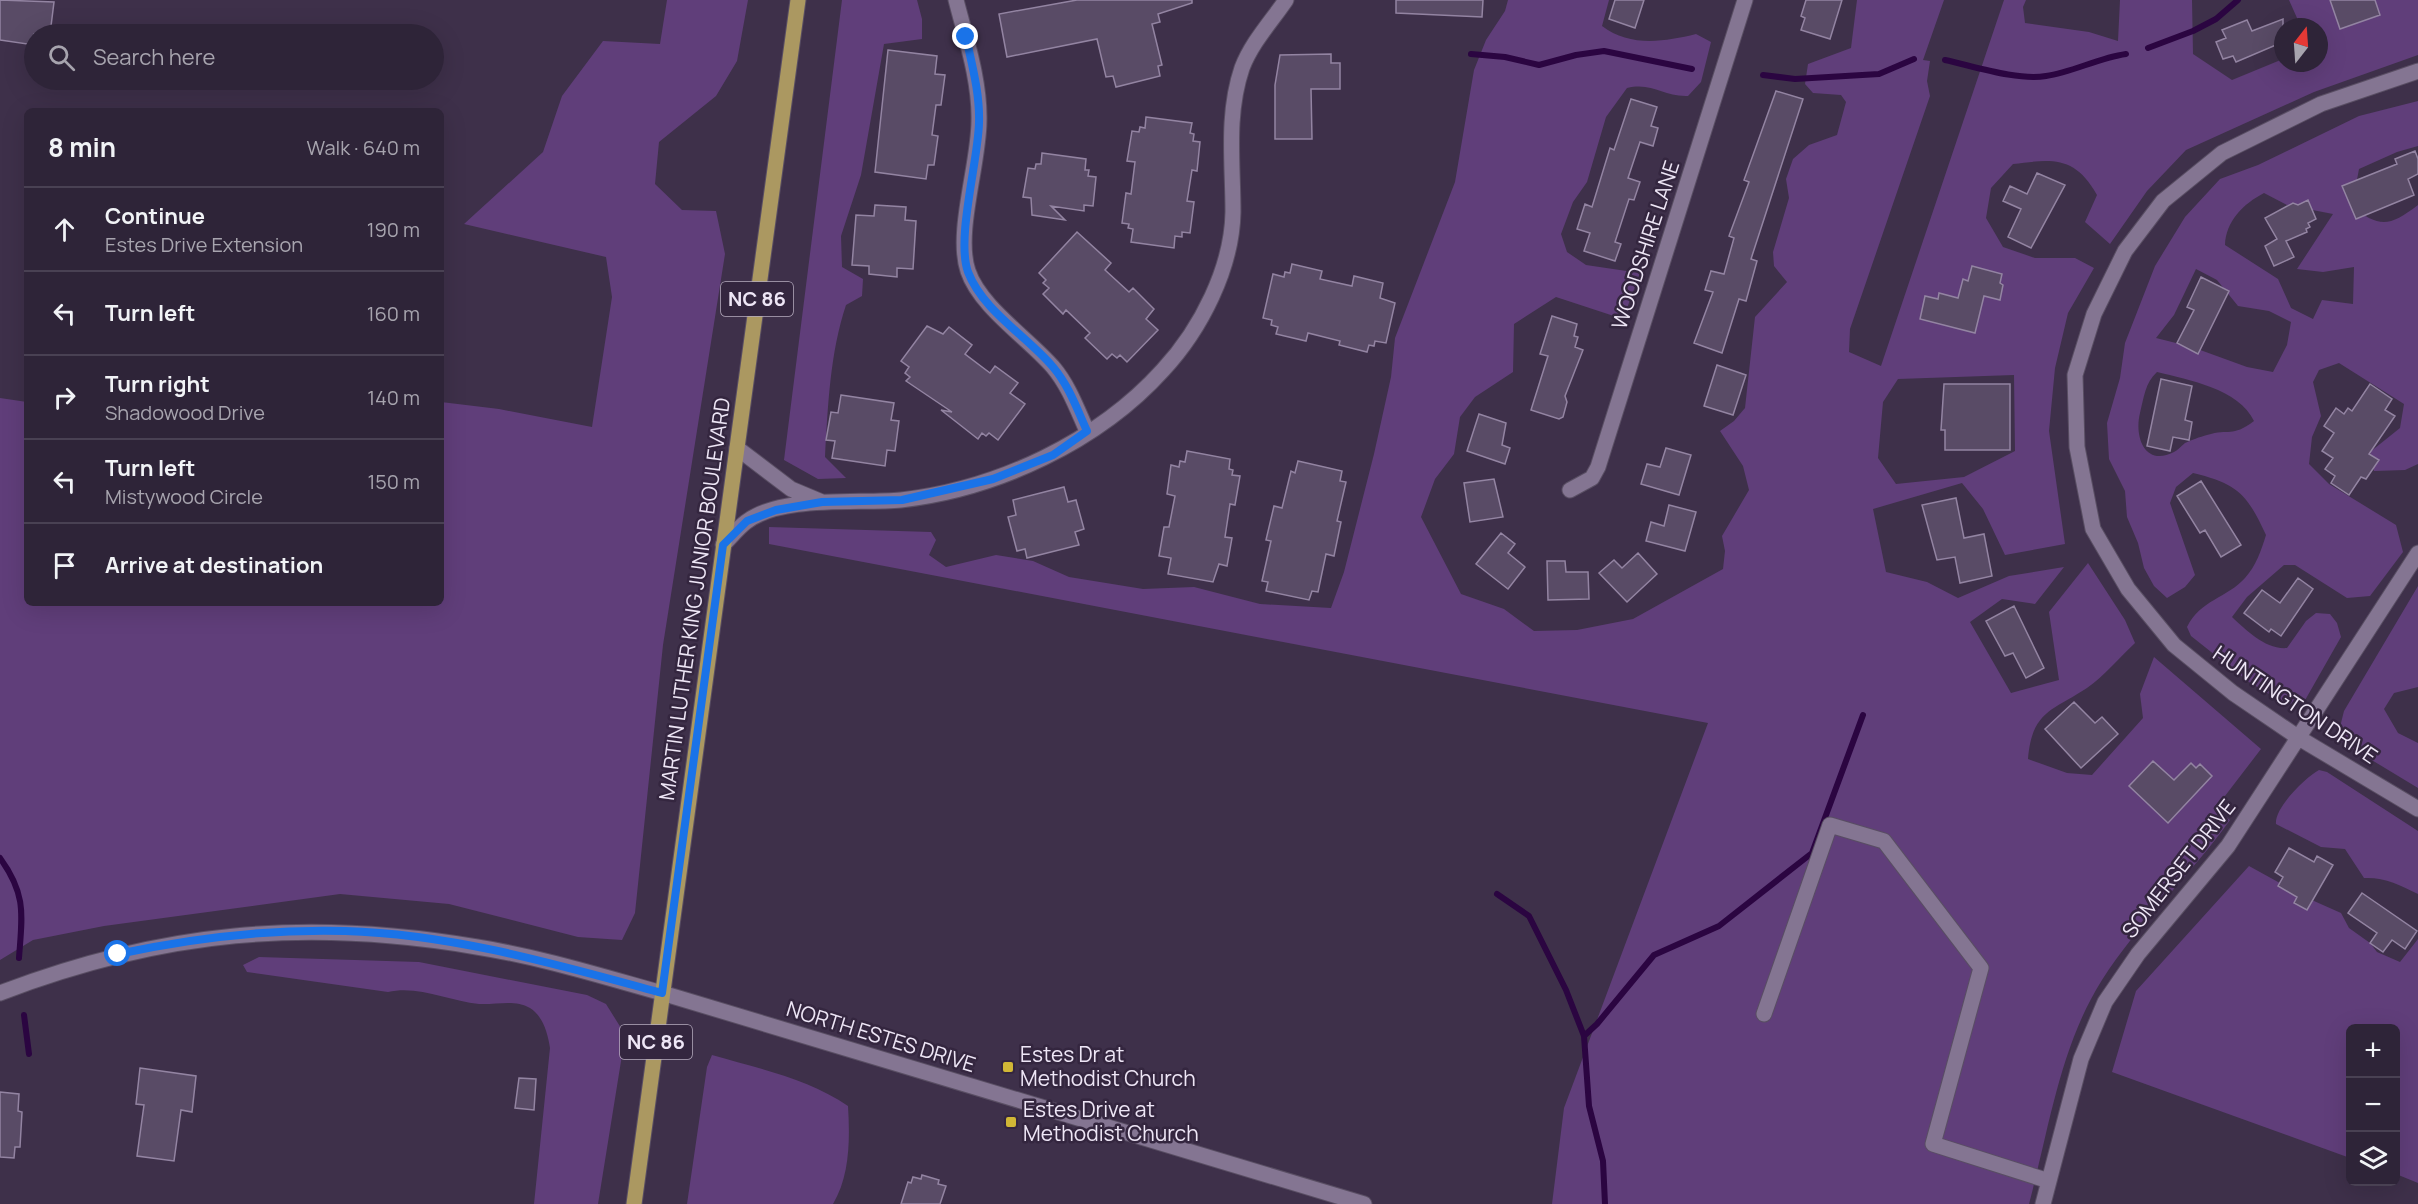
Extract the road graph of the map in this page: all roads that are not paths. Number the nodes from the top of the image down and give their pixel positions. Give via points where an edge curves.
1 (798, 0) edge
2 (956, 0) edge
3 (1286, 0) edge
4 (1745, 0) edge
5 (2418, 71) edge
6 (1087, 431) junction
7 (736, 448) junction
8 (1570, 489) dead end
9 (822, 502) junction
10 (723, 545) junction
11 (2418, 553) edge
12 (2299, 738) junction
13 (2418, 809) edge
14 (0, 993) edge
15 (662, 993) junction
16 (1764, 1014) dead end
17 (2049, 1181) junction
18 (634, 1204) edge
19 (1364, 1204) edge
20 (2043, 1204) edge

1 - 7 main road, MARTIN LUTHER KING JUNIOR BOULEVARD / NC 86
2 - 6 street via 980,119 964,246 968,272 988,303 1065,382
3 - 6 street via 1269,21 1243,68 1231,124 1230,240 1212,293 1190,337 1163,371 1128,404
4 - 8 street, WOODSHIRE LANE via 1598,467 1592,478
5 - 12 street, HUNTINGTON DRIVE via 2321,104 2222,153 2163,201 2125,251 2094,314 2075,375 2077,447 2093,529 2128,589 2174,645 2233,693
6 - 9 street via 1053,455 967,487 902,500
7 - 9 street via 791,489
7 - 10 main road, MARTIN LUTHER KING JUNIOR BOULEVARD / NC 86
9 - 10 street via 776,510 747,521
10 - 15 main road, MARTIN LUTHER KING JUNIOR BOULEVARD / NC 86
11 - 12 street, SOMERSET DRIVE
12 - 13 street, HUNTINGTON DRIVE
12 - 17 street, SOMERSET DRIVE via 2228,846 2138,954 2105,1002 2081,1059
14 - 15 street, NORTH ESTES DRIVE via 63,969 162,945 314,931 379,933 477,947
15 - 18 main road, MARTIN LUTHER KING JUNIOR BOULEVARD / NC 86
15 - 19 street, NORTH ESTES DRIVE
16 - 17 street via 1830,825 1884,841 1981,968 1933,1144
17 - 20 street, SOMERSET DRIVE

